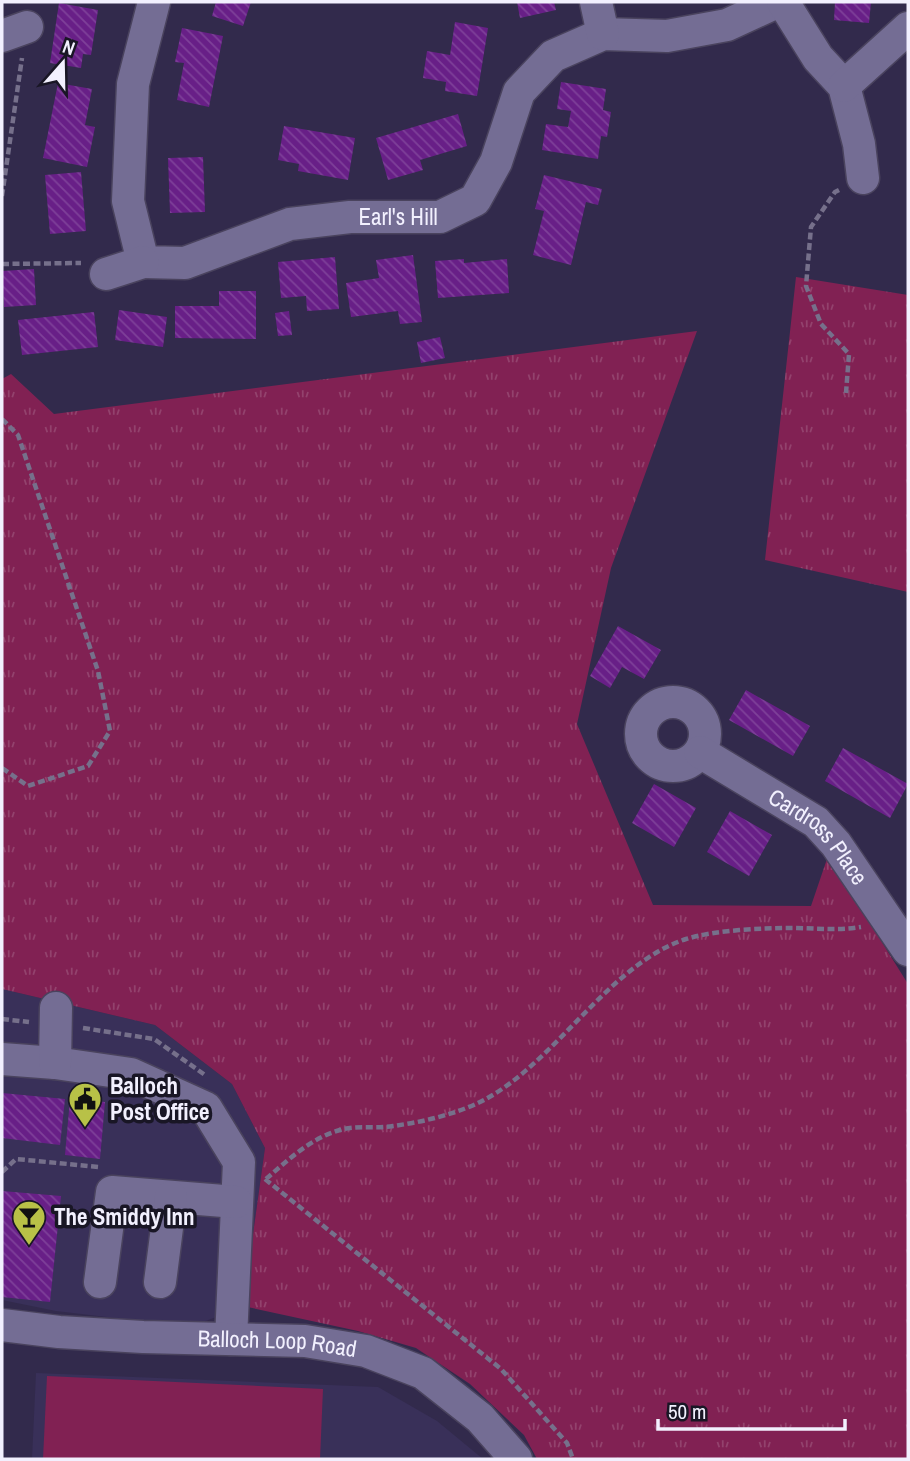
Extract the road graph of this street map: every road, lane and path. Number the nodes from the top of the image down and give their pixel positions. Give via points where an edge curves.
1 (154, 2) edge
2 (596, 2) edge
3 (777, 2) edge
4 (783, 2) edge
5 (908, 28) edge
6 (14, 32) edge
7 (603, 34) junction
8 (844, 86) junction
9 (863, 178) joint
10 (2, 196) edge
11 (143, 261) junction
12 (2, 264) edge
13 (106, 274) joint
14 (846, 393) dead end
15 (2, 419) edge
16 (700, 752) dead end
17 (2, 768) edge
18 (888, 921) junction
19 (908, 950) edge
20 (56, 1008) dead end
21 (2, 1059) edge
22 (55, 1062) junction
23 (171, 1197) junction
24 (236, 1202) junction
25 (100, 1282) dead end
26 (160, 1282) dead end
27 (2, 1326) edge
28 (2, 1337) edge
29 (231, 1339) junction
30 (516, 1459) edge
31 (573, 1459) edge

1 - 11 street via 133,84 128,201
2 - 7 street
3 - 7 street, Earl's Hill via 727,25 667,36
4 - 8 street via 818,58
5 - 8 street
6 - 10 path
7 - 11 street, Earl's Hill via 553,55 519,92 496,162 475,200 440,217 350,217 290,224 185,263
8 - 9 street
9 - 14 path via 835,192 811,227 806,286 821,324 849,354
11 - 13 street, Earl's Hill
12 - 13 path via 93,263
15 - 17 path via 18,435 98,671 110,731 88,766 28,786
16 - 18 street, Cardross Place via 816,822
18 - 19 street, Cardross Place
18 - 31 path via 843,930 754,930 688,939 657,952 611,989 526,1071 484,1100 392,1127 341,1129 295,1153 265,1180 501,1369 567,1443
20 - 22 street
21 - 22 street
22 - 24 street via 131,1074 206,1108 239,1162
23 - 24 street
23 - 25 street via 112,1192
23 - 26 street
24 - 29 street
27 - 28 street
27 - 29 street, Balloch Loop Road
29 - 30 street, Balloch Loop Road via 305,1341 366,1351 423,1373 480,1418

